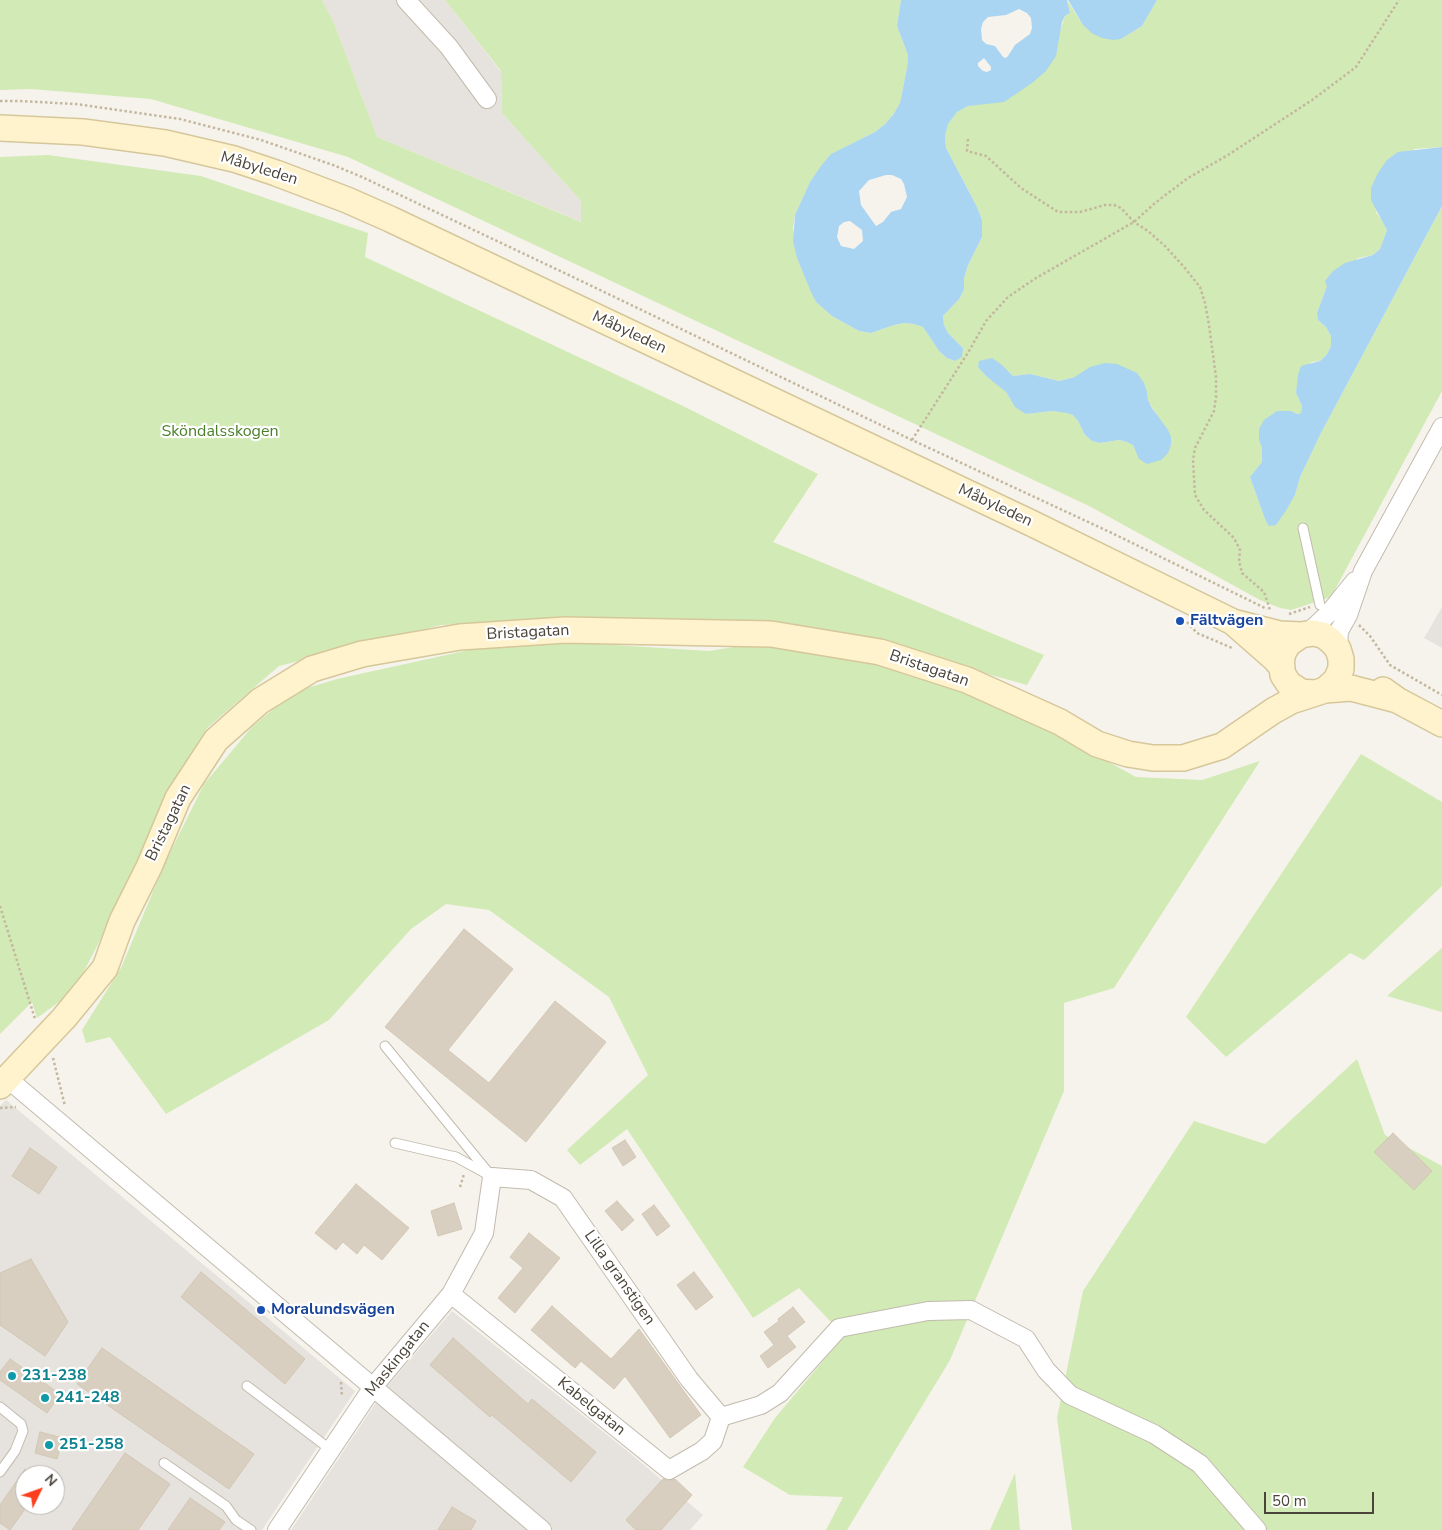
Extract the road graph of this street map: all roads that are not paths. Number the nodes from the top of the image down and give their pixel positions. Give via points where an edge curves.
1 (406, 0) edge
2 (487, 99) dead end
3 (0, 128) edge
4 (1442, 427) edge
5 (1303, 528) dead end
6 (1363, 571) junction
7 (1320, 605) dead end
8 (1233, 622) junction
9 (1304, 634) junction
10 (1339, 654) junction
11 (1282, 671) junction
12 (1320, 692) junction
13 (1397, 700) junction
14 (1442, 724) edge
15 (1250, 728) junction
16 (386, 1046) dead end
17 (4, 1082) edge
18 (395, 1143) dead end
19 (492, 1177) junction
20 (451, 1294) junction
21 (247, 1386) dead end
22 (373, 1387) junction
23 (0, 1407) edge
24 (721, 1417) junction
25 (331, 1450) junction
26 (164, 1462) dead end
27 (0, 1472) edge
28 (251, 1530) edge
29 (277, 1530) edge
30 (542, 1530) edge
31 (1257, 1530) edge

1 - 2 street via 449,47
3 - 8 street, Måbyleden via 83,132 164,143 234,159 315,187 390,219 1013,514
4 - 6 street
5 - 7 lane
6 - 9 street via 1330,612
6 - 10 street via 1340,631
8 - 9 street, Måbyleden via 1280,634
8 - 11 street, Måbyleden via 1274,658
9 - 10 street, Måbyleden via 1314,633 1331,640
9 - 11 street via 1288,644 1283,652
10 - 12 street via 1340,669 1336,680
10 - 13 street, Måbyleden
11 - 12 street, Måbyleden via 1289,684 1301,692
11 - 15 street, Bristagatan via 1277,692
12 - 13 street, Måbyleden via 1351,688
12 - 15 street, Bristagatan via 1291,701
13 - 14 street, Måbyleden
15 - 17 street, Bristagatan via 1222,746 1183,758 1128,754 1096,744 1060,722 967,680 880,652 771,634 565,630 460,637 362,654 312,669 260,701 216,740 178,798 122,921 105,968
16 - 19 lane
17 - 22 street
18 - 19 lane via 456,1157
19 - 20 street, Maskingatan via 484,1233
19 - 24 street, Lilla granstigen via 531,1180 563,1198 689,1378
20 - 22 street, Maskingatan
20 - 24 street, Kabelgatan via 669,1470 702,1452 713,1441
21 - 25 lane
22 - 25 street, Maskingatan
22 - 30 street
23 - 27 lane via 21,1424 23,1431 15,1452
24 - 31 street via 761,1405 780,1393 839,1328 928,1311 971,1310 1026,1339 1046,1370 1070,1395 1154,1434 1200,1464
25 - 29 street, Maskingatan
26 - 28 lane via 226,1506 236,1520

